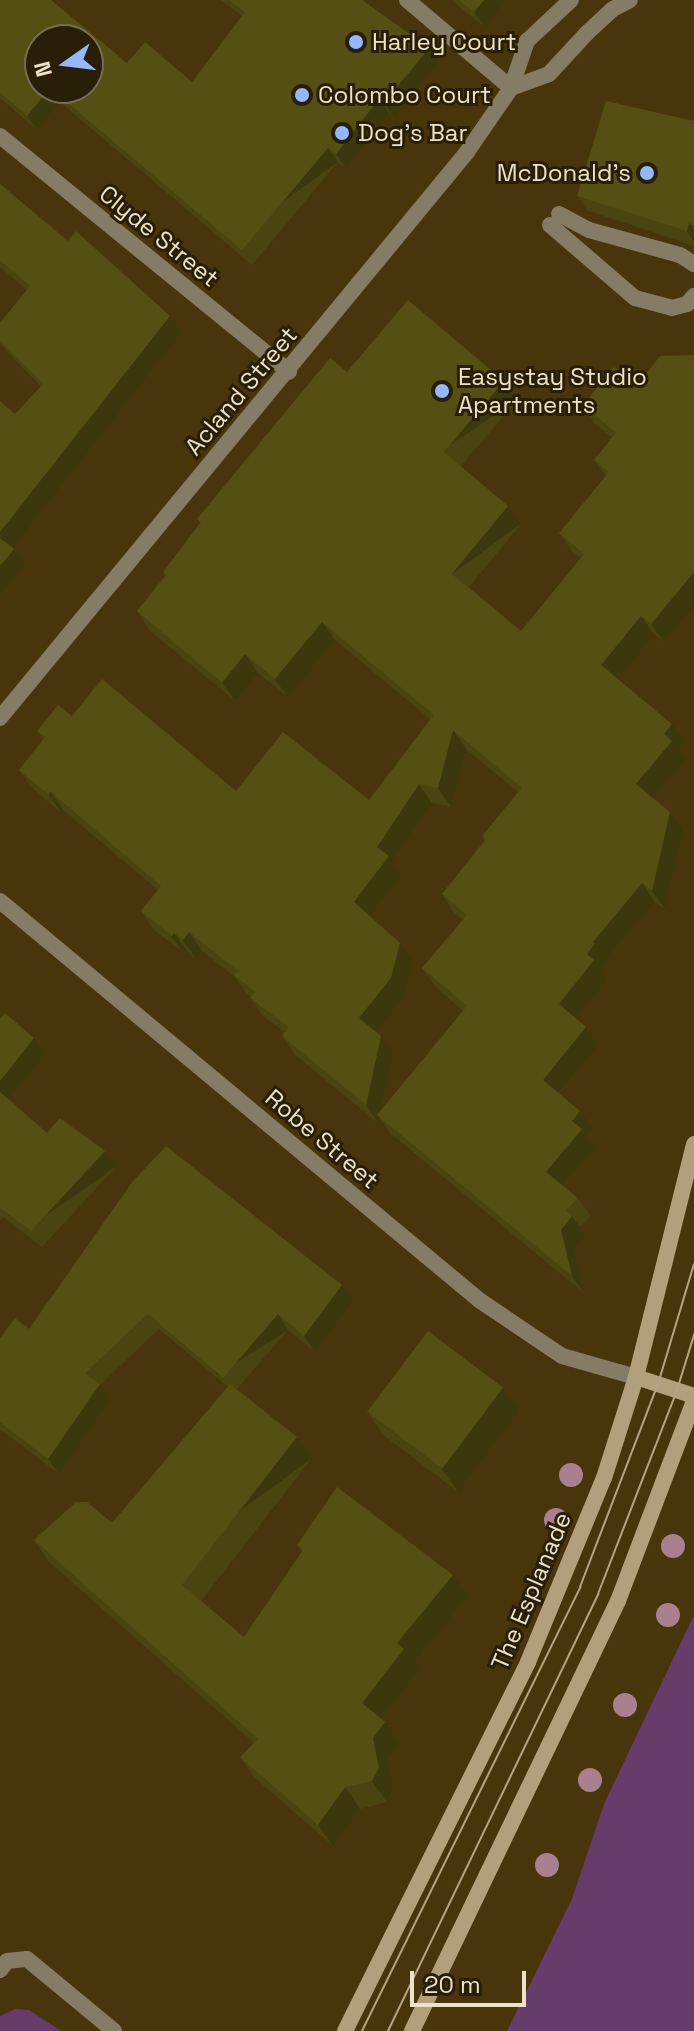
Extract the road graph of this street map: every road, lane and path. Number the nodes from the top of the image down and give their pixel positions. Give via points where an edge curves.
1 (407, 0) edge
2 (571, 0) edge
3 (630, 0) edge
4 (511, 88) junction
5 (0, 136) edge
6 (694, 264) edge
7 (694, 296) edge
8 (289, 372) junction
9 (0, 718) edge
10 (0, 901) edge
11 (694, 1144) edge
12 (636, 1377) junction
13 (694, 1398) edge
14 (0, 1970) edge
15 (114, 2031) edge
16 (345, 2031) edge
17 (412, 2031) edge

1 - 4 street
2 - 4 street, Acland Street via 527,41
3 - 4 street via 613,9 549,74
4 - 8 street, Acland Street via 467,152
5 - 8 street, Clyde Street
6 - 7 street via 680,255 554,220 635,298 672,308
8 - 9 street, Acland Street
10 - 12 street, Robe Street via 479,1300 562,1356
11 - 12 street, The Esplanade
12 - 13 street
12 - 16 street, The Esplanade via 604,1478 528,1662
13 - 17 street via 618,1601
14 - 15 street via 7,1961 27,1959

